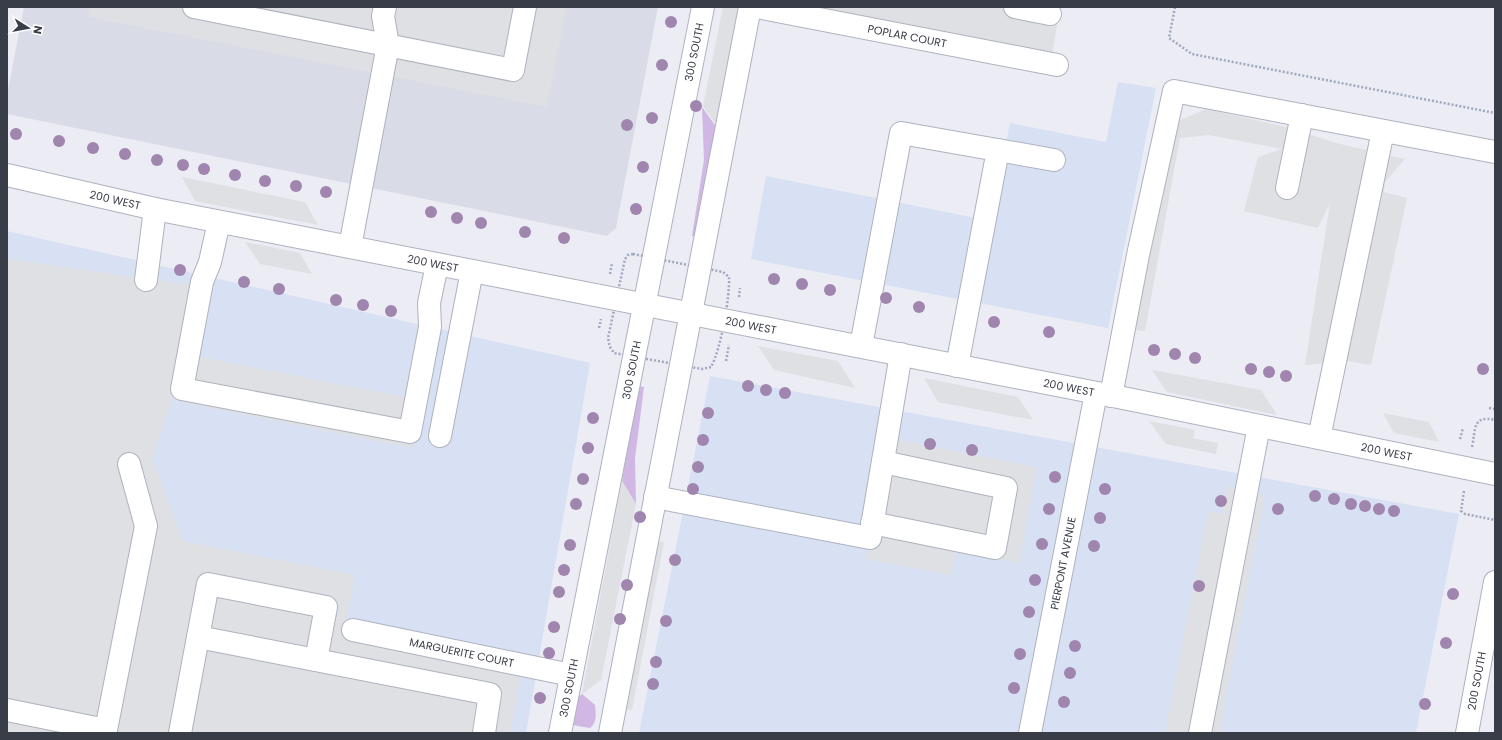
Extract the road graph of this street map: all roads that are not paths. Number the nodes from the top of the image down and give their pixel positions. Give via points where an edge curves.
1 (194, 7) edge
2 (385, 7) edge
3 (525, 7) edge
4 (703, 7) edge
5 (750, 7) edge
6 (757, 7) edge
7 (1015, 7) edge
8 (1050, 14) dead end
9 (388, 45) junction
10 (1058, 65) dead end
11 (1302, 115) junction
12 (1383, 131) junction
13 (998, 150) junction
14 (1495, 152) edge
15 (1054, 160) dead end
16 (7, 175) edge
17 (1287, 188) dead end
18 (155, 209) junction
19 (219, 222) junction
20 (350, 248) junction
21 (210, 262) junction
22 (436, 265) junction
23 (472, 271) junction
24 (146, 280) dead end
25 (645, 304) junction
26 (429, 307) junction
27 (691, 314) junction
28 (861, 346) junction
29 (901, 354) junction
30 (199, 358) dead end
31 (957, 366) junction
32 (1104, 394) junction
33 (404, 397) dead end
34 (1259, 426) junction
35 (440, 436) dead end
36 (1319, 438) junction
37 (883, 462) junction
38 (129, 464) dead end
39 (1495, 474) edge
40 (655, 497) junction
41 (872, 523) junction
42 (1495, 582) edge
43 (352, 630) dead end
44 (198, 637) junction
45 (316, 660) junction
46 (571, 675) junction
47 (7, 710) edge
48 (180, 733) edge
49 (484, 733) edge
50 (560, 733) edge
51 (610, 733) edge
52 (1030, 733) edge
53 (1200, 733) edge
54 (1467, 733) edge

1 - 9 street
2 - 9 street via 383,16
3 - 9 street via 513,70
4 - 25 street, 300 SOUTH
5 - 27 street
6 - 10 street, POPLAR COURT
7 - 8 street
9 - 20 street
11 - 12 street
11 - 17 street
11 - 32 street, PIERPONT AVENUE via 1174,91 1135,270
12 - 14 street via 1449,138
12 - 36 street
13 - 15 street
13 - 28 street via 901,133
13 - 31 street
16 - 18 street, 200 WEST
18 - 19 street, 200 WEST
18 - 24 street
19 - 20 street, 200 WEST
19 - 21 street
20 - 22 street, 200 WEST
21 - 26 street via 202,282 182,389 410,432 430,327
21 - 30 street via 213,285
22 - 23 street, 200 WEST
22 - 26 street
23 - 25 street, 200 WEST
23 - 35 street
25 - 27 street, 200 WEST
25 - 46 street, 300 SOUTH
26 - 33 street via 418,325
27 - 28 street, 200 WEST
27 - 40 street
28 - 29 street, 200 WEST
29 - 31 street, 200 WEST
29 - 37 street
31 - 32 street, 200 WEST
32 - 34 street, 200 WEST
32 - 52 street, PIERPONT AVENUE
34 - 36 street, 200 WEST
34 - 53 street
36 - 39 street, 200 WEST
37 - 41 street
37 - 41 street via 1006,488 995,548
38 - 47 street via 146,526 106,730
40 - 41 street via 870,538
40 - 51 street
42 - 54 street, 200 SOUTH
43 - 46 street, MARGUERITE COURT
44 - 45 street
44 - 45 street via 208,584 326,607
44 - 48 street
45 - 49 street via 490,694
46 - 50 street, 300 SOUTH

